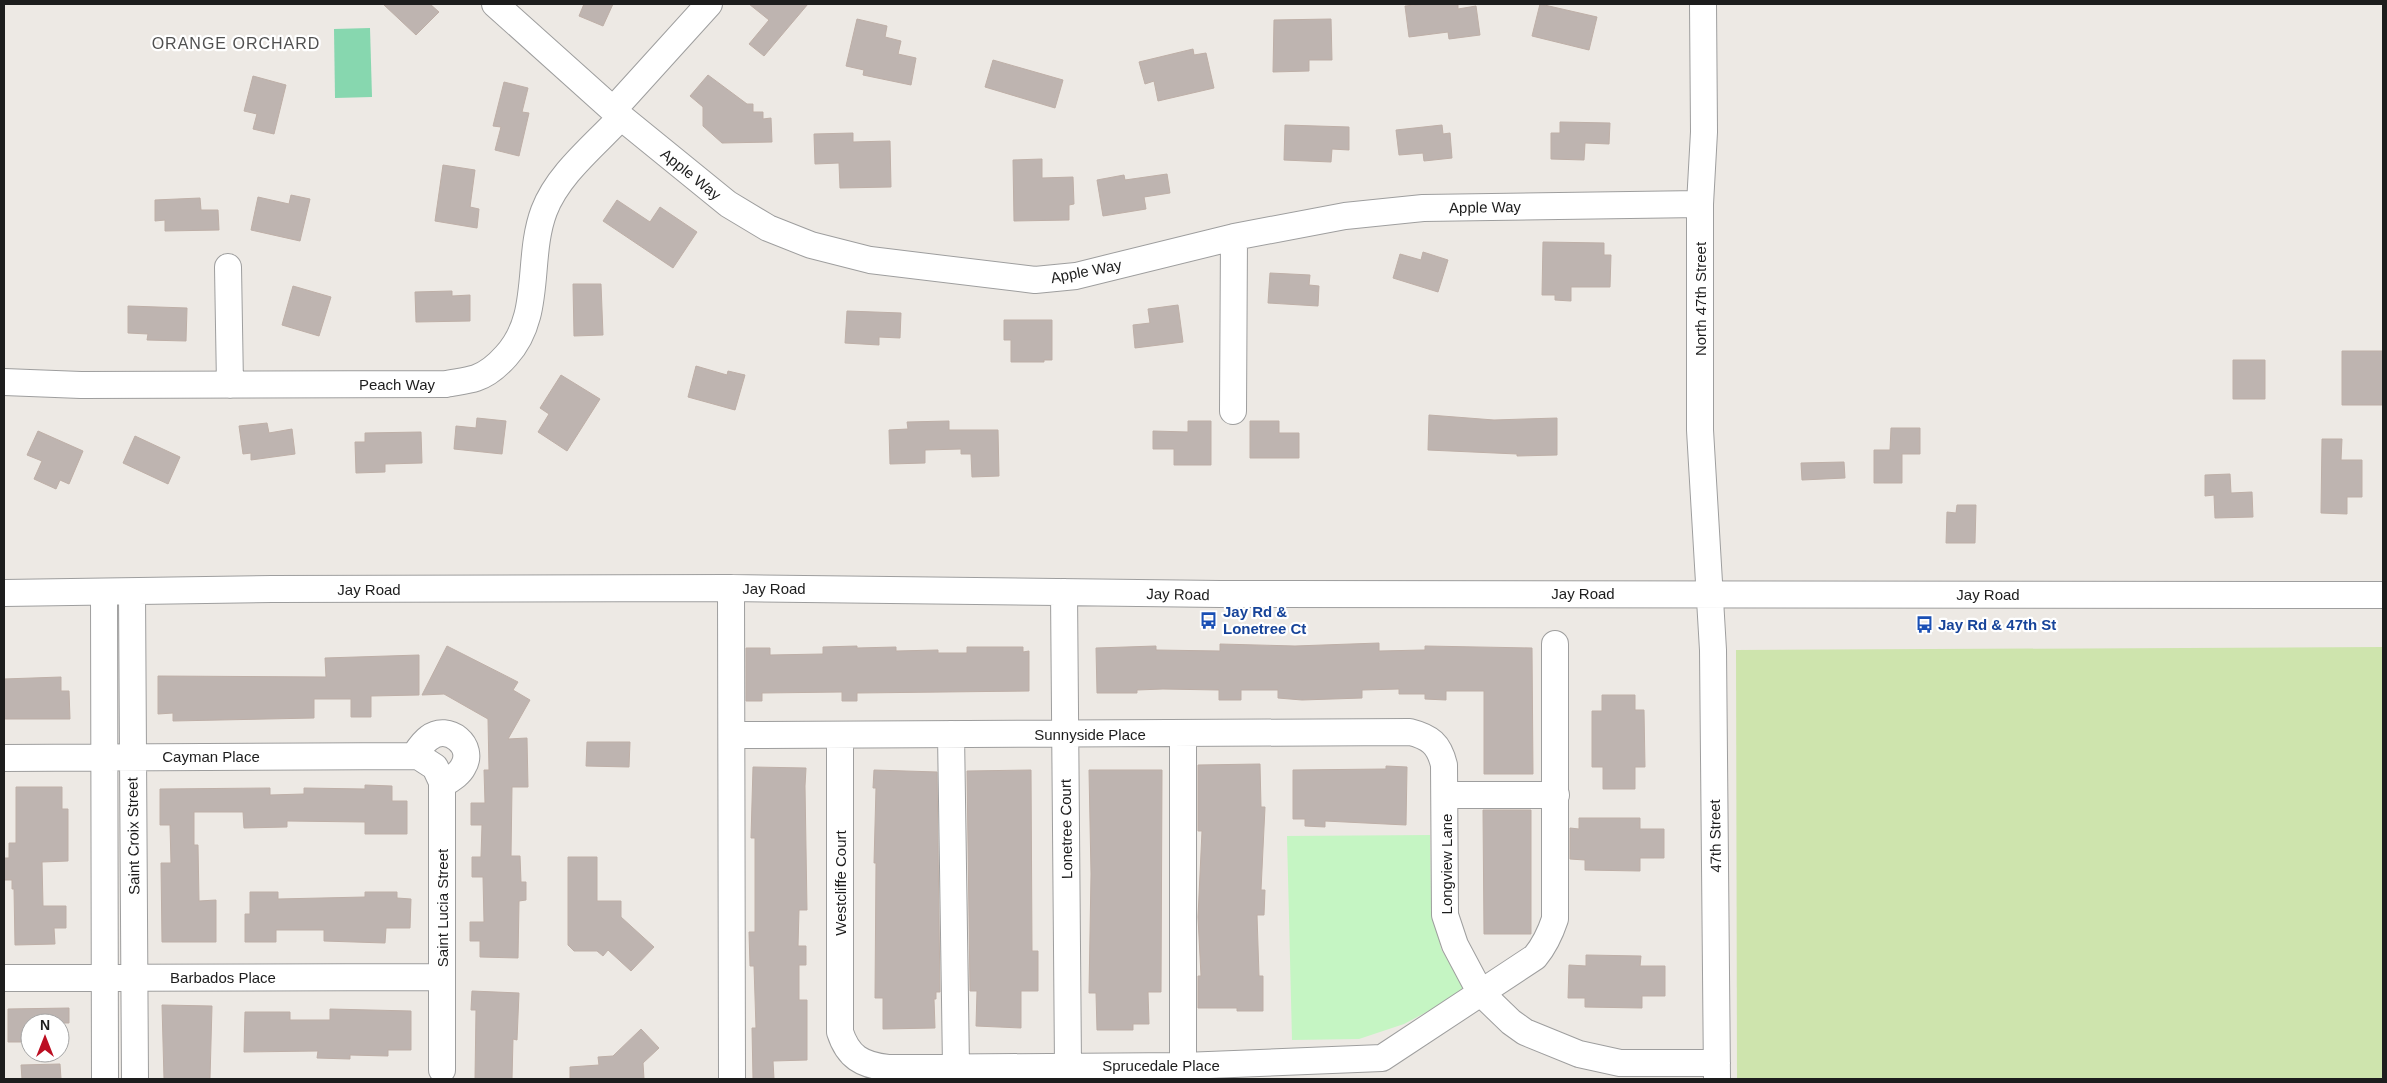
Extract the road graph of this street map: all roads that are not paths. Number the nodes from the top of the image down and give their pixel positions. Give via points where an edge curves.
1 (495, 4) edge
2 (709, 4) edge
3 (1703, 4) edge
4 (617, 114) junction
5 (1700, 204) junction
6 (1234, 237) junction
7 (228, 267) dead end
8 (4, 382) edge
9 (230, 385) junction
10 (1233, 411) dead end
11 (731, 588) junction
12 (132, 592) junction
13 (1064, 592) junction
14 (4, 593) edge
15 (104, 593) junction
16 (1710, 593) junction
17 (2383, 595) edge
18 (1554, 644) dead end
19 (744, 734) dead end
20 (951, 734) junction
21 (1183, 734) junction
22 (840, 735) junction
23 (1065, 735) junction
24 (1435, 743) joint
25 (105, 756) junction
26 (132, 756) junction
27 (416, 756) junction
28 (4, 758) edge
29 (442, 786) junction
30 (1446, 795) junction
31 (1556, 796) junction
32 (104, 977) junction
33 (135, 977) junction
34 (442, 977) junction
35 (4, 978) edge
36 (1480, 992) junction
37 (840, 1032) joint
38 (1068, 1066) junction
39 (1183, 1066) junction
40 (956, 1067) junction
41 (442, 1070) dead end
42 (1717, 1071) edge
43 (105, 1079) edge
44 (135, 1079) edge
45 (732, 1079) edge

1 - 4 street, Apple Way
2 - 4 street, Peach Way
3 - 5 street, North 47th Street via 1704,132
4 - 6 street, Apple Way via 728,204 768,228 811,246 870,260 1035,280 1076,276
4 - 9 street, Peach Way via 556,187 544,211 537,238 527,322 518,344 496,366 476,378 446,384
5 - 6 street, Apple Way via 1423,208 1345,216
5 - 16 street, North 47th Street via 1700,430
6 - 10 street
7 - 9 street
8 - 9 street, Peach Way
11 - 12 street, Jay Road
11 - 13 street, Jay Road
11 - 45 street
12 - 15 street, Jay Road
12 - 26 street, Saint Croix Street
13 - 16 street, Jay Road
13 - 23 street, Lonetree Court
14 - 15 street, Jay Road
15 - 25 street, Saint Croix Street
16 - 17 street, Jay Road
16 - 42 street, 47th Street
18 - 31 street, Sprucedale Place
19 - 22 street, Sunnyside Place
20 - 22 street, Sunnyside Place
20 - 23 street, Sunnyside Place
20 - 40 street
21 - 23 street, Sunnyside Place
21 - 24 street, Sunnyside Place via 1410,732
21 - 39 street
22 - 37 street, Westcliffe Court
23 - 38 street, Lonetree Court
24 - 30 street, Longview Lane via 1444,765
25 - 26 street, Cayman Place
25 - 28 street, Cayman Place
25 - 32 street, Saint Croix Street
26 - 27 street, Cayman Place
26 - 33 street, Saint Croix Street
27 - 29 street, Saint Lucia Street via 435,767
27 - 29 street via 429,738 437,734 446,733 461,741 466,750 463,767
29 - 34 street, Saint Lucia Street
30 - 31 street
30 - 36 street, Longview Lane via 1445,915 1455,944
31 - 36 street, Sprucedale Place via 1554,919 1550,933 1535,957
32 - 33 street, Barbados Place
32 - 35 street, Barbados Place
32 - 43 street, Saint Croix Street
33 - 34 street, Barbados Place
33 - 44 street, Saint Croix Street
34 - 41 street, Saint Lucia Street
36 - 39 street, Sprucedale Place via 1461,1008 1382,1058
36 - 42 street, Longview Lane via 1526,1032 1579,1054 1620,1063
37 - 40 street, Sprucedale Place via 844,1046 851,1054 871,1066
38 - 39 street, Sprucedale Place
38 - 40 street, Sprucedale Place

